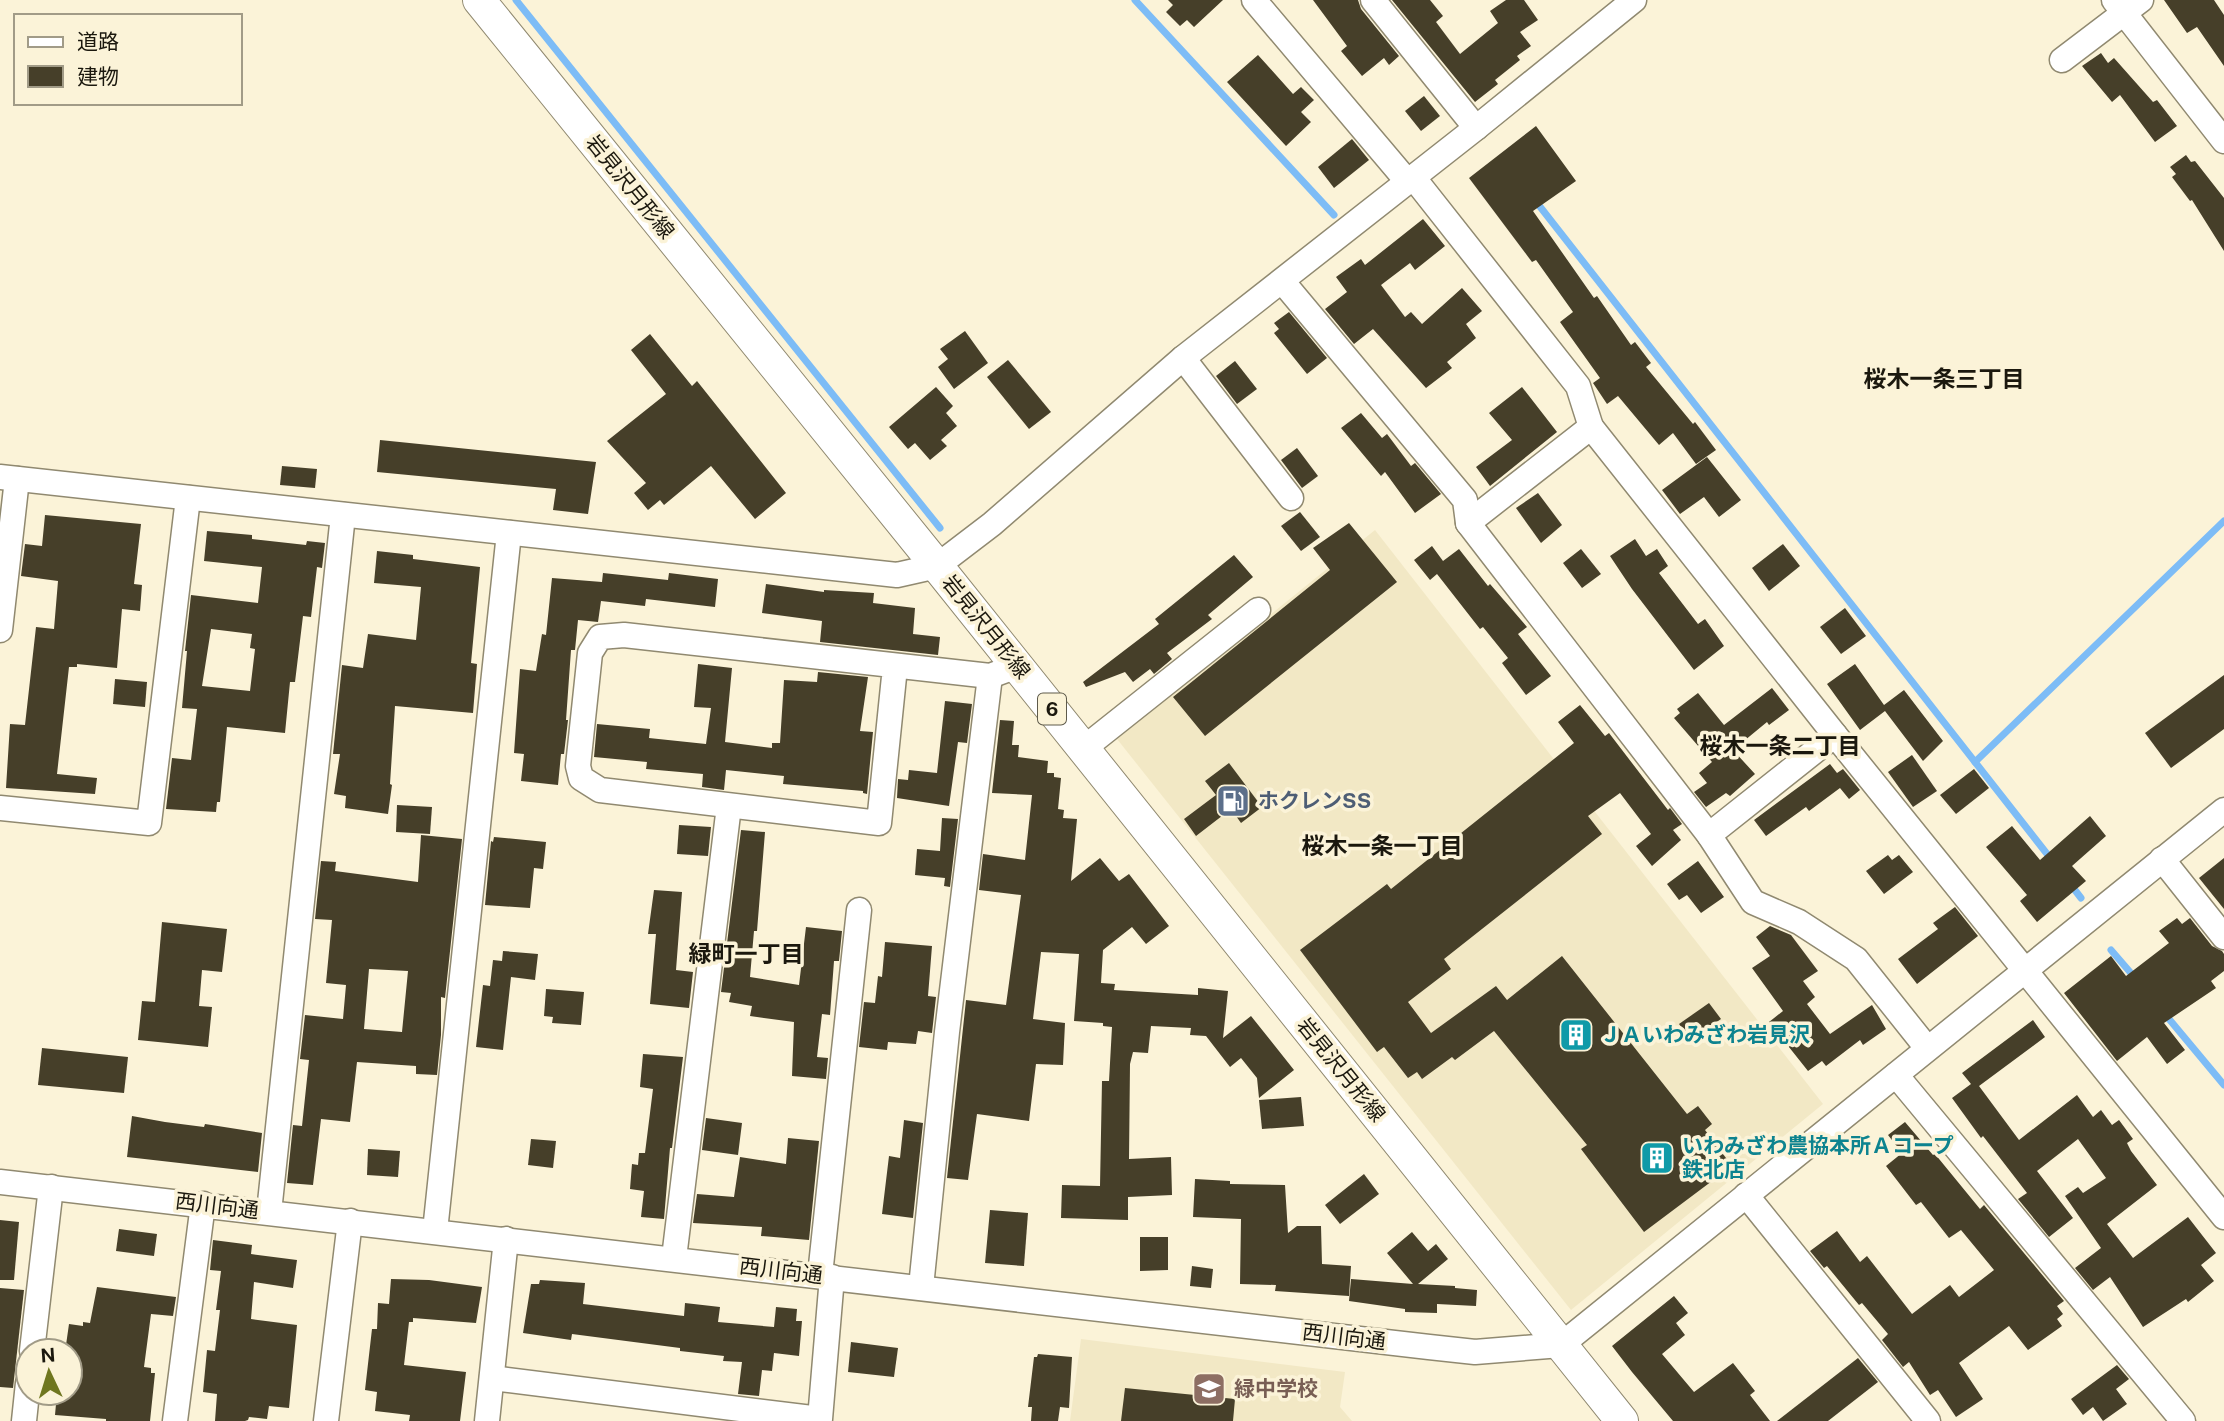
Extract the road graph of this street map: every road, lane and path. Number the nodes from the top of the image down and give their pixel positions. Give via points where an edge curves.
1 (479, 0) edge
2 (1373, 0) edge
3 (1634, 0) edge
4 (1265, 4) edge
5 (2127, 4) edge
6 (2062, 60) dead end
7 (1476, 128) junction
8 (2224, 141) edge
9 (1410, 179) junction
10 (1282, 281) junction
11 (1183, 358) junction
12 (1591, 427) junction
13 (8, 478) edge
14 (188, 498) junction
15 (1290, 498) dead end
16 (343, 515) junction
17 (1468, 523) junction
18 (509, 533) junction
19 (937, 566) junction
20 (1258, 610) dead end
21 (0, 630) edge
22 (895, 667) junction
23 (1003, 671) junction
24 (1835, 735) junction
25 (1083, 748) junction
26 (729, 806) junction
27 (0, 808) edge
28 (2224, 810) edge
29 (1709, 835) junction
30 (2162, 859) junction
31 (859, 910) dead end
32 (2224, 937) edge
33 (2026, 970) junction
34 (1927, 1048) junction
35 (1896, 1075) junction
36 (0, 1182) edge
37 (51, 1187) junction
38 (1746, 1195) junction
39 (202, 1204) junction
40 (269, 1212) junction
41 (2224, 1217) edge
42 (350, 1221) junction
43 (435, 1231) junction
44 (506, 1239) junction
45 (674, 1258) junction
46 (826, 1276) junction
47 (920, 1287) junction
48 (34, 1337) edge
49 (1561, 1345) junction
50 (492, 1378) junction
51 (175, 1421) edge
52 (326, 1421) edge
53 (487, 1421) edge
54 (1622, 1421) edge
55 (1928, 1421) edge
56 (2183, 1421) edge

1 - 19 main road, 岩見沢月形線 / 6
2 - 7 street
3 - 7 street
4 - 9 street
5 - 6 street
5 - 8 street
7 - 9 street
9 - 10 street
9 - 12 street via 1578,386
10 - 11 street
10 - 17 street via 1465,500
11 - 15 street
11 - 19 street
12 - 17 street
12 - 24 street
13 - 14 street
13 - 21 street
14 - 16 street
14 - 27 street via 149,823
16 - 18 street
16 - 40 street
17 - 29 street
18 - 19 street via 897,575
18 - 43 street
19 - 23 main road, 岩見沢月形線 / 6
20 - 25 street
22 - 23 street
22 - 26 street via 879,823
22 - 26 street via 624,635 600,637 590,653 578,766 581,778 600,790
23 - 25 main road, 岩見沢月形線 / 6
23 - 47 street via 947,1032
24 - 29 street
24 - 33 street
25 - 49 main road, 岩見沢月形線 / 6
26 - 45 street
28 - 30 street
29 - 34 street via 1753,902 1799,922 1856,959
30 - 32 street
30 - 33 street
31 - 46 street
33 - 34 street
33 - 41 street
34 - 35 street
35 - 38 street
35 - 56 street
36 - 37 street, 西川向通
37 - 39 street, 西川向通
37 - 48 street
38 - 49 street
38 - 55 street
39 - 40 street, 西川向通
39 - 51 street
40 - 42 street, 西川向通
42 - 43 street, 西川向通
42 - 52 street
43 - 44 street, 西川向通
44 - 45 street, 西川向通
44 - 50 street
45 - 46 street, 西川向通
46 - 47 street, 西川向通
46 - 50 street via 820,1419
47 - 49 street, 西川向通 via 1475,1352
49 - 54 main road, 岩見沢月形線 / 6
50 - 53 street

